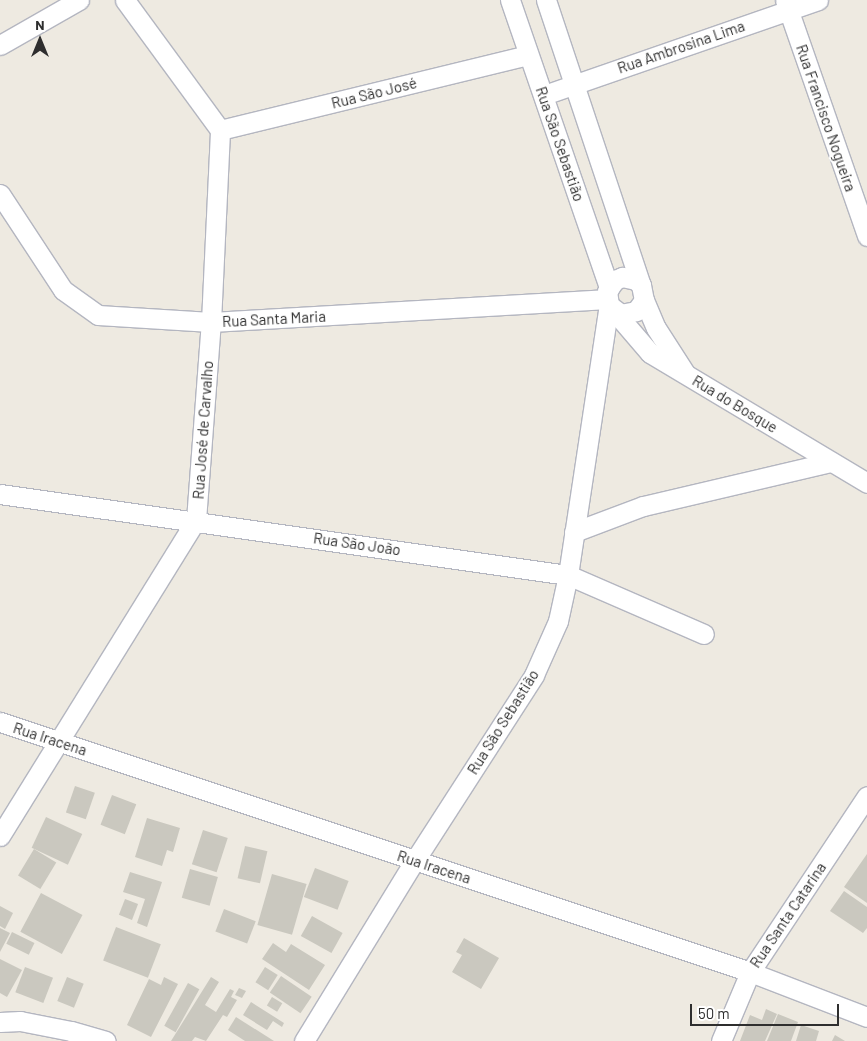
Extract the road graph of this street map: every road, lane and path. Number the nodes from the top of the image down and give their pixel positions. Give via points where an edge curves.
1 (79, 0) edge
2 (125, 0) edge
3 (510, 0) edge
4 (546, 0) edge
5 (818, 0) edge
6 (787, 5) edge
7 (0, 45) edge
8 (528, 55) junction
9 (575, 84) junction
10 (544, 95) junction
11 (220, 130) junction
12 (0, 194) edge
13 (867, 236) edge
14 (643, 292) junction
15 (610, 301) junction
16 (211, 322) junction
17 (687, 376) junction
18 (831, 462) junction
19 (867, 483) edge
20 (0, 494) edge
21 (196, 520) junction
22 (574, 532) junction
23 (568, 575) junction
24 (704, 634) dead end
25 (0, 722) edge
26 (60, 742) junction
27 (867, 796) edge
28 (0, 836) edge
29 (415, 860) junction
30 (750, 972) junction
31 (0, 1012) edge
32 (867, 1017) edge
33 (20, 1021) junction
34 (0, 1022) edge
35 (106, 1041) edge
36 (304, 1041) edge
37 (721, 1041) edge

1 - 7 street
2 - 11 street
3 - 8 street, Rua São Sebastião
4 - 9 street
5 - 6 street, Rua Ambrosina Lima
6 - 9 street, Rua Ambrosina Lima
6 - 13 street, Rua Francisco Nogueira
8 - 10 street, Rua São Sebastião
8 - 11 street, Rua São José
9 - 10 street, Rua Ambrosina Lima
9 - 14 street
10 - 15 street, Rua São Sebastião
11 - 16 street, Rua José de Carvalho
12 - 16 street, Rua Santa Maria via 63,290 98,315
14 - 15 street via 641,306 634,312 621,314
14 - 15 street via 636,280 622,277 615,280
14 - 17 street via 656,328
15 - 16 street, Rua Santa Maria
15 - 17 street, Rua do Bosque via 650,353
15 - 22 street, Rua São Sebastião
16 - 21 street, Rua José de Carvalho
17 - 18 street, Rua do Bosque
18 - 19 street, Rua do Bosque
18 - 22 street via 643,506
20 - 21 street, Rua São João
21 - 23 street, Rua São João
21 - 26 street, Rua José de Carvalho
22 - 23 street, Rua São Sebastião
23 - 24 street, Rua São João
23 - 29 street, Rua São Sebastião via 558,621 534,675
25 - 26 street, Rua Iracena
26 - 28 street, Rua José de Carvalho
26 - 29 street, Rua Iracena
27 - 30 street, Rua Santa Catarina
29 - 30 street, Rua Iracena
29 - 36 street, Rua São Sebastião
30 - 32 street, Rua Iracena
30 - 37 street, Rua Santa Catarina
31 - 33 street
33 - 34 street
33 - 35 street

